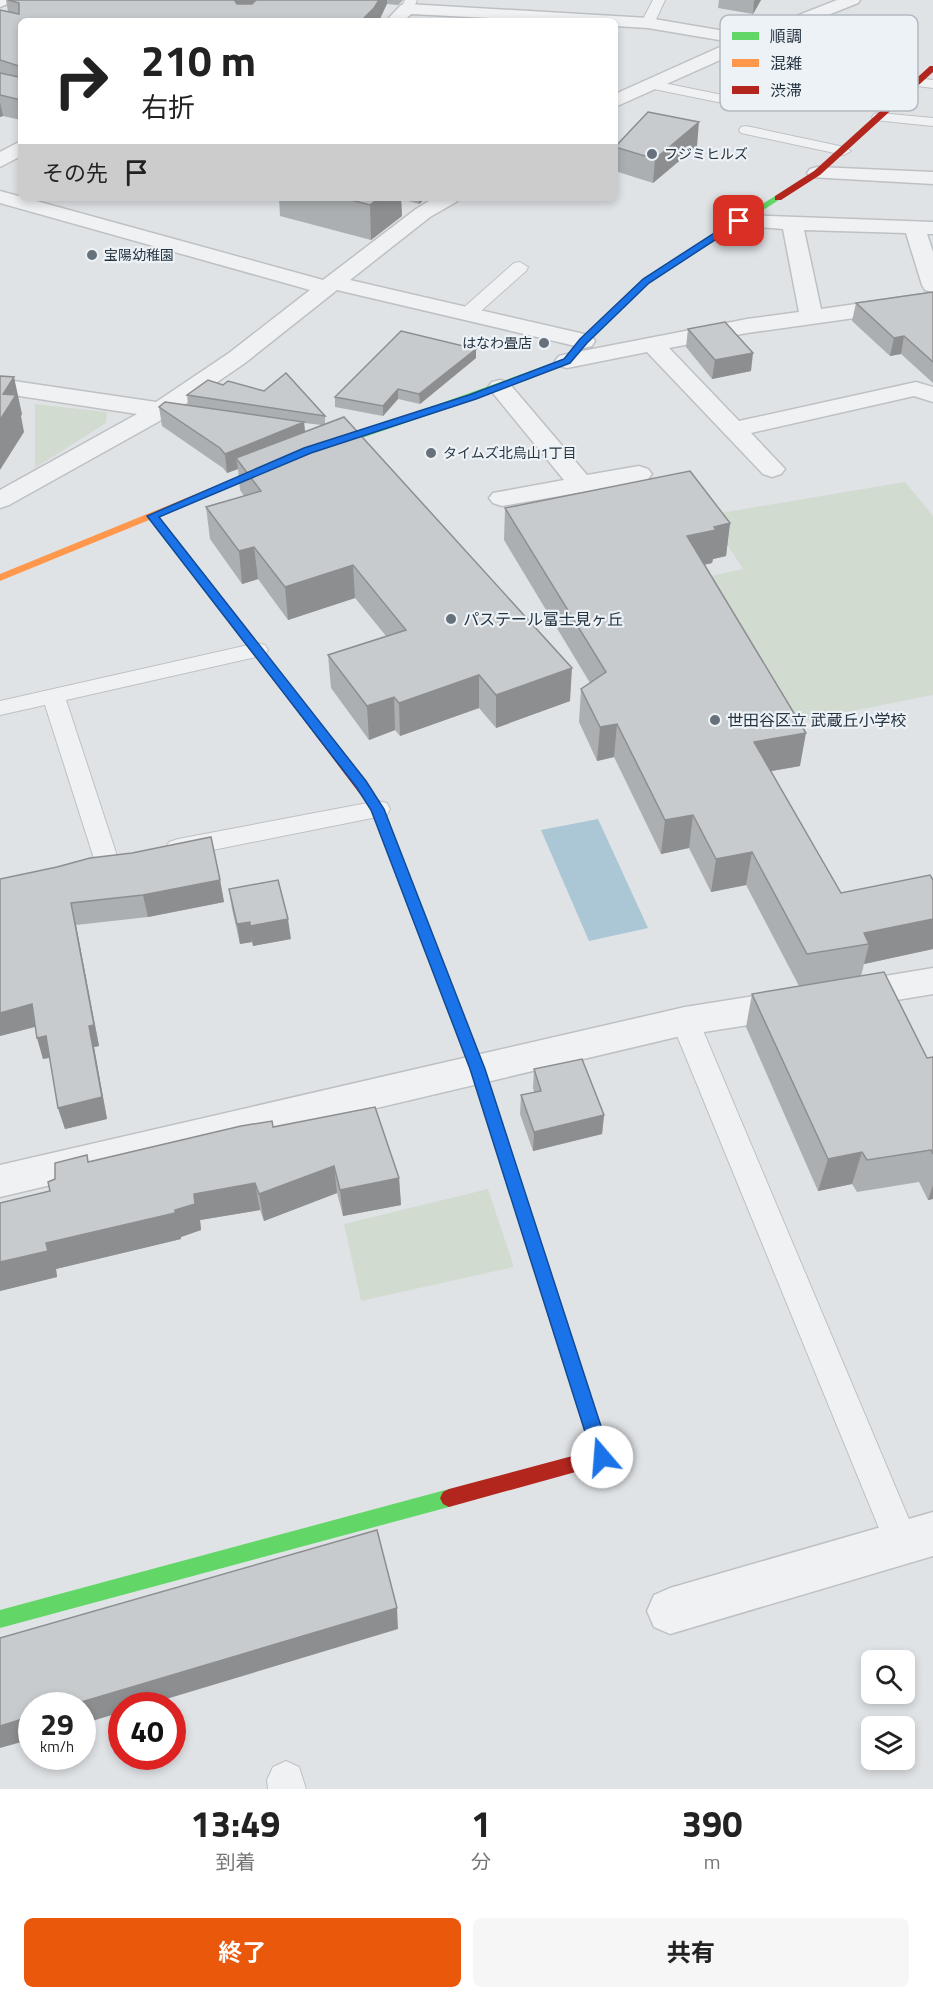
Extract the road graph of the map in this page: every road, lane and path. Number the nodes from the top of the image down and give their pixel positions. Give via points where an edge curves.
1 (659, 0) edge
2 (852, 0) edge
3 (409, 5) edge
4 (508, 6) edge
5 (814, 15) edge
6 (397, 18) edge
7 (607, 18) edge
8 (618, 19) edge
9 (648, 23) junction
10 (720, 35) edge
11 (720, 53) edge
12 (933, 68) edge
13 (918, 80) edge
14 (918, 82) edge
15 (649, 84) junction
16 (933, 84) edge
17 (720, 98) edge
18 (618, 99) edge
19 (885, 111) edge
20 (879, 117) junction
21 (933, 122) edge
22 (746, 130) dead end
23 (18, 149) edge
24 (844, 151) junction
25 (0, 161) edge
26 (817, 173) junction
27 (933, 177) edge
28 (0, 197) edge
29 (441, 201) edge
30 (739, 221) junction
31 (792, 223) junction
32 (924, 228) edge
33 (520, 267) dead end
34 (329, 285) junction
35 (933, 285) edge
36 (933, 300) edge
37 (467, 314) junction
38 (812, 316) junction
39 (584, 341) junction
40 (654, 346) junction
41 (567, 361) junction
42 (0, 386) edge
43 (500, 387) junction
44 (933, 395) edge
45 (161, 410) junction
46 (195, 415) edge
47 (734, 429) junction
48 (298, 431) edge
49 (344, 438) junction
50 (772, 469) dead end
51 (639, 474) dead end
52 (581, 484) junction
53 (502, 498) dead end
54 (0, 500) edge
55 (152, 516) junction
56 (0, 578) edge
57 (257, 650) junction
58 (53, 696) junction
59 (0, 708) edge
60 (378, 809) junction
61 (933, 981) edge
62 (686, 1021) junction
63 (477, 1069) junction
64 (0, 1181) edge
65 (917, 1539) edge
66 (670, 1611) dead end
67 (0, 1619) edge

1 - 9 lane
2 - 5 street
3 - 4 street
3 - 6 street
4 - 7 street
8 - 9 street
9 - 10 street
11 - 15 street
12 - 13 street
14 - 16 lane
15 - 17 lane
15 - 18 street
19 - 20 street
20 - 21 lane
20 - 24 street
22 - 24 lane
23 - 25 street
24 - 26 street
26 - 27 street
26 - 30 street
28 - 34 street
29 - 34 street via 413,211
30 - 31 street
30 - 39 street via 646,281
31 - 32 street
31 - 38 street
32 - 35 street
33 - 37 lane
34 - 37 street
34 - 45 street via 237,358
36 - 38 street
37 - 39 street
38 - 40 street
39 - 41 street
40 - 41 street
40 - 47 street
41 - 43 street
42 - 45 street
43 - 49 street
43 - 52 street
44 - 47 street via 916,389
45 - 46 street
45 - 54 street
47 - 50 street
48 - 49 street
49 - 55 street
51 - 52 street
52 - 53 street
55 - 56 street
55 - 57 street
57 - 58 lane
57 - 60 street
58 - 59 lane
58 - 60 lane via 117,860
60 - 63 street
61 - 62 street
62 - 63 street
62 - 65 lane
63 - 64 street
63 - 67 street via 602,1457
65 - 66 street

